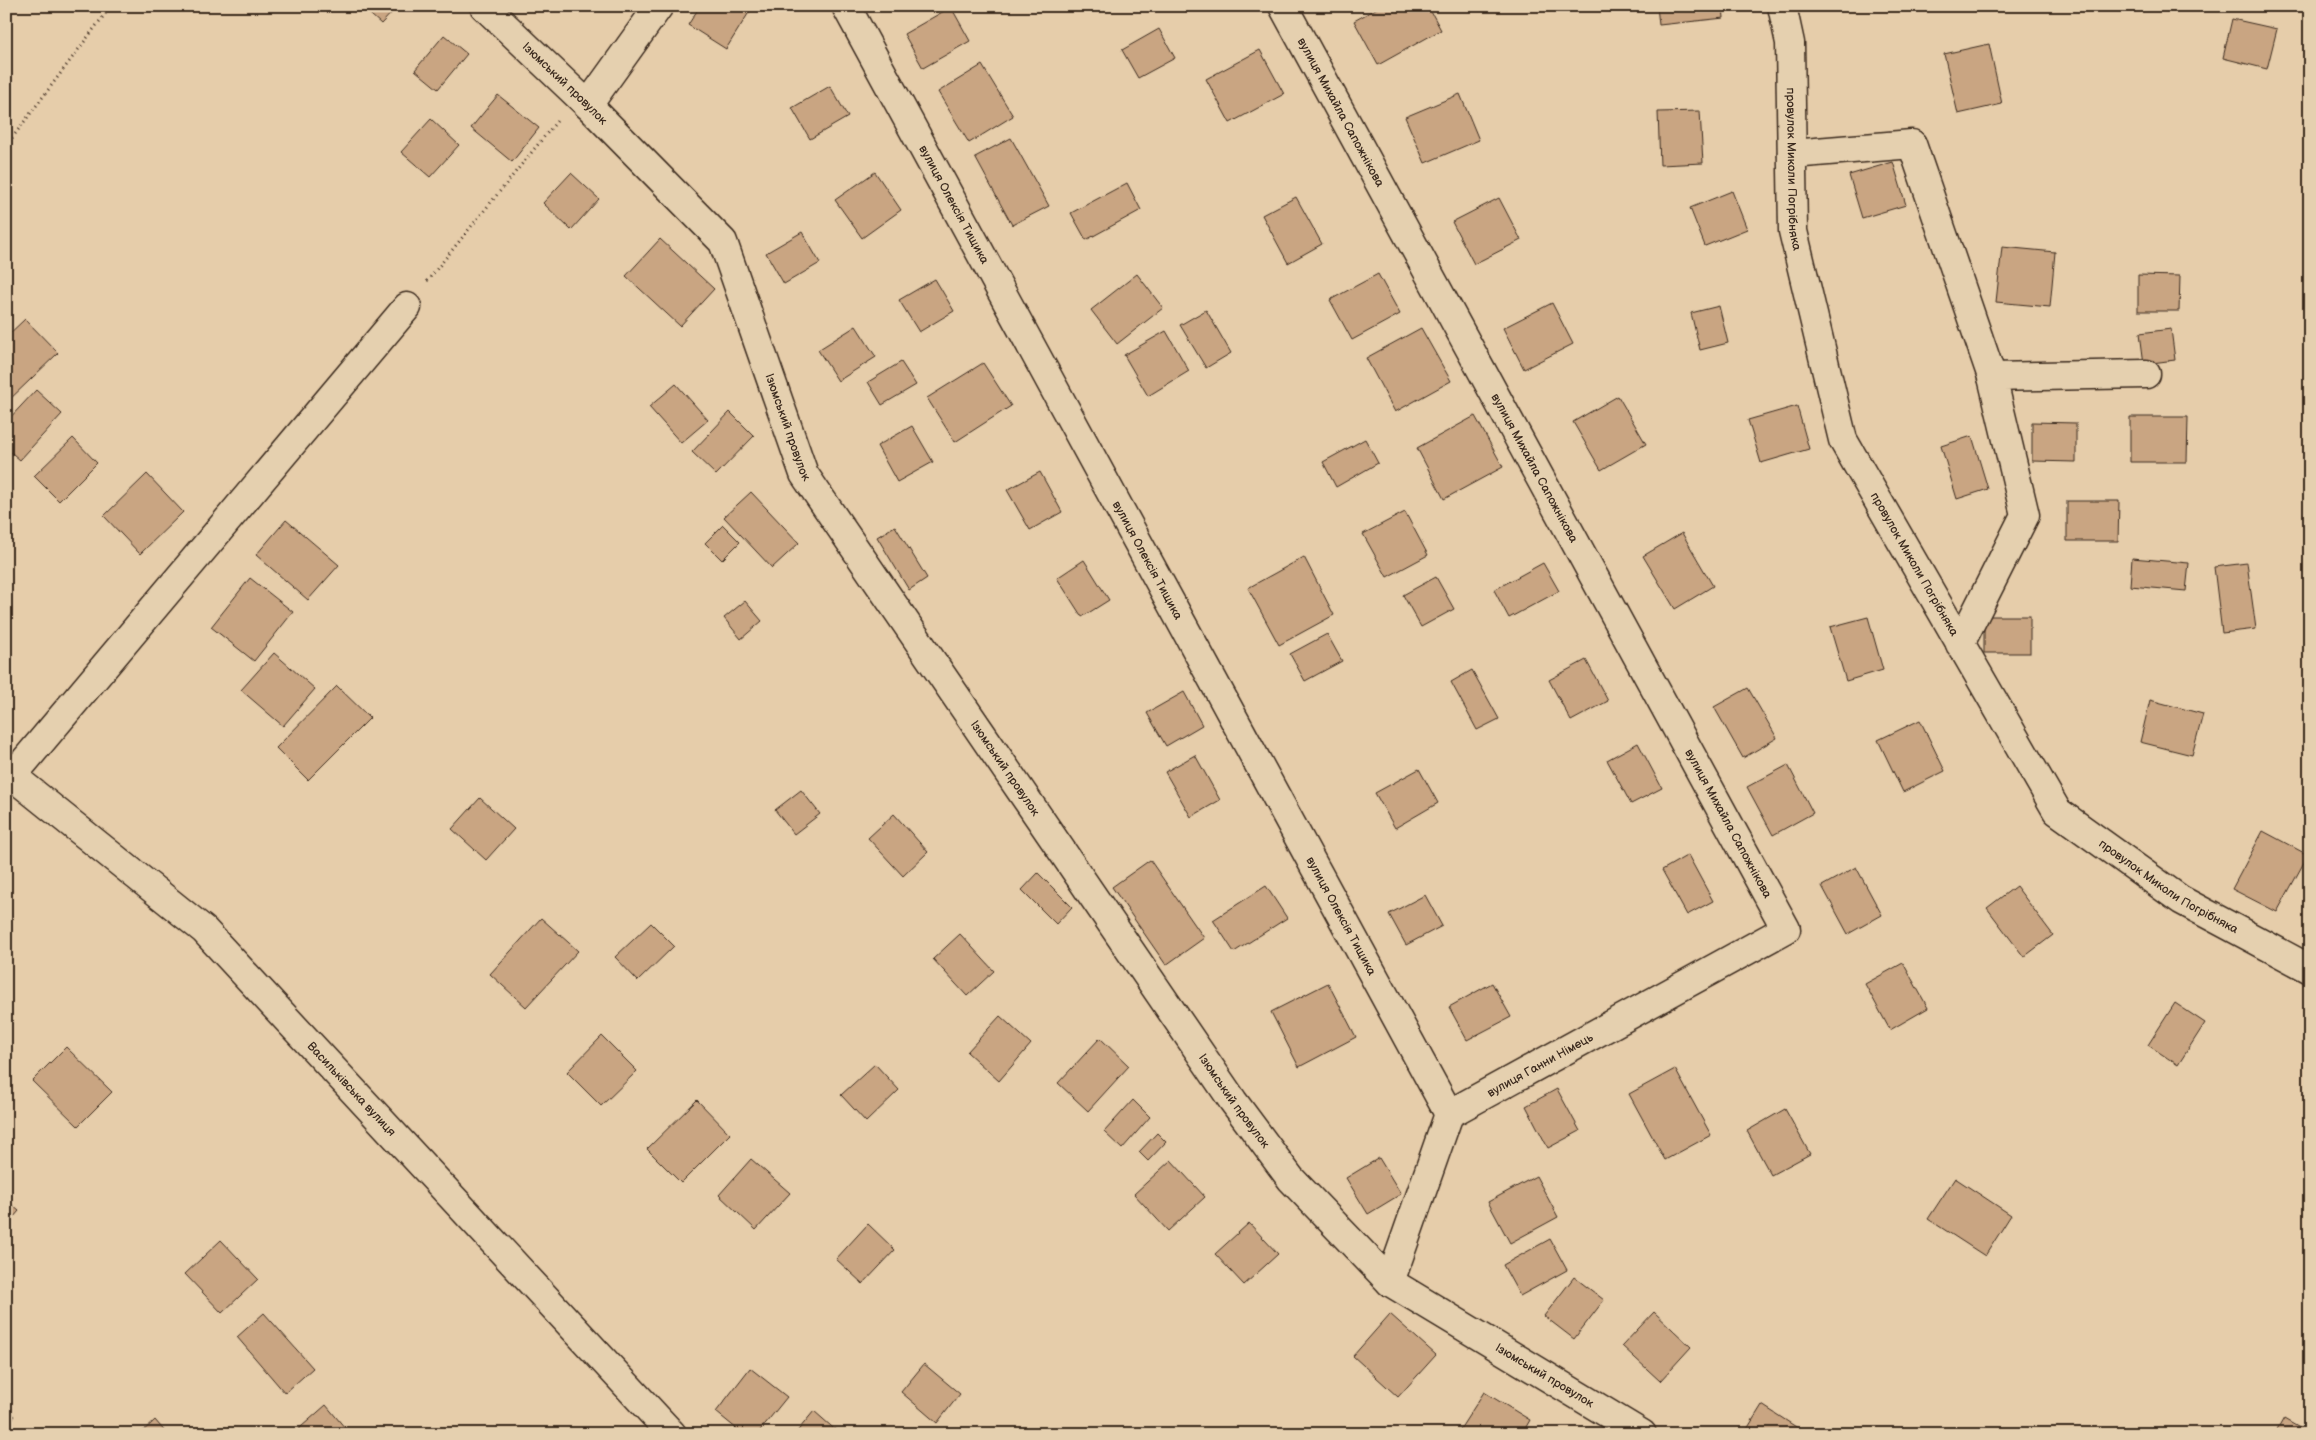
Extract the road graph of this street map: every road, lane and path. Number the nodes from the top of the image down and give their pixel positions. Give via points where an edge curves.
1 (110, 6) edge
2 (484, 6) edge
3 (659, 6) edge
4 (846, 6) edge
5 (1283, 6) edge
6 (1782, 6) edge
7 (583, 100) junction
8 (6, 146) edge
9 (1792, 154) junction
10 (407, 307) joint
11 (2146, 374) dead end
12 (1992, 377) junction
13 (1960, 644) junction
14 (10, 773) edge
15 (1786, 929) joint
16 (2310, 969) edge
17 (1450, 1114) junction
18 (1390, 1282) junction
19 (672, 1434) edge
20 (1642, 1434) edge

1 - 8 path
2 - 7 street, Ізюмський провулок
3 - 7 street
4 - 17 street, вулиця Олексія Тищика
5 - 15 street, вулиця Михайла Сапожнікова
6 - 9 street, провулок Миколи Погрібняка via 1790,43
7 - 10 path
7 - 18 street, Ізюмський провулок via 723,242 804,474 1233,1101 1291,1179
9 - 12 street via 1912,144
9 - 13 street, провулок Миколи Погрібняка via 1794,231 1843,440
10 - 14 street
11 - 12 street
12 - 13 street via 2025,515
13 - 16 street, провулок Миколи Погрібняка via 2057,812 2181,900
14 - 19 street, Васильківська вулиця via 204,930
15 - 17 street, вулиця Ганни Німець
17 - 18 street
18 - 20 street, Ізюмський провулок

